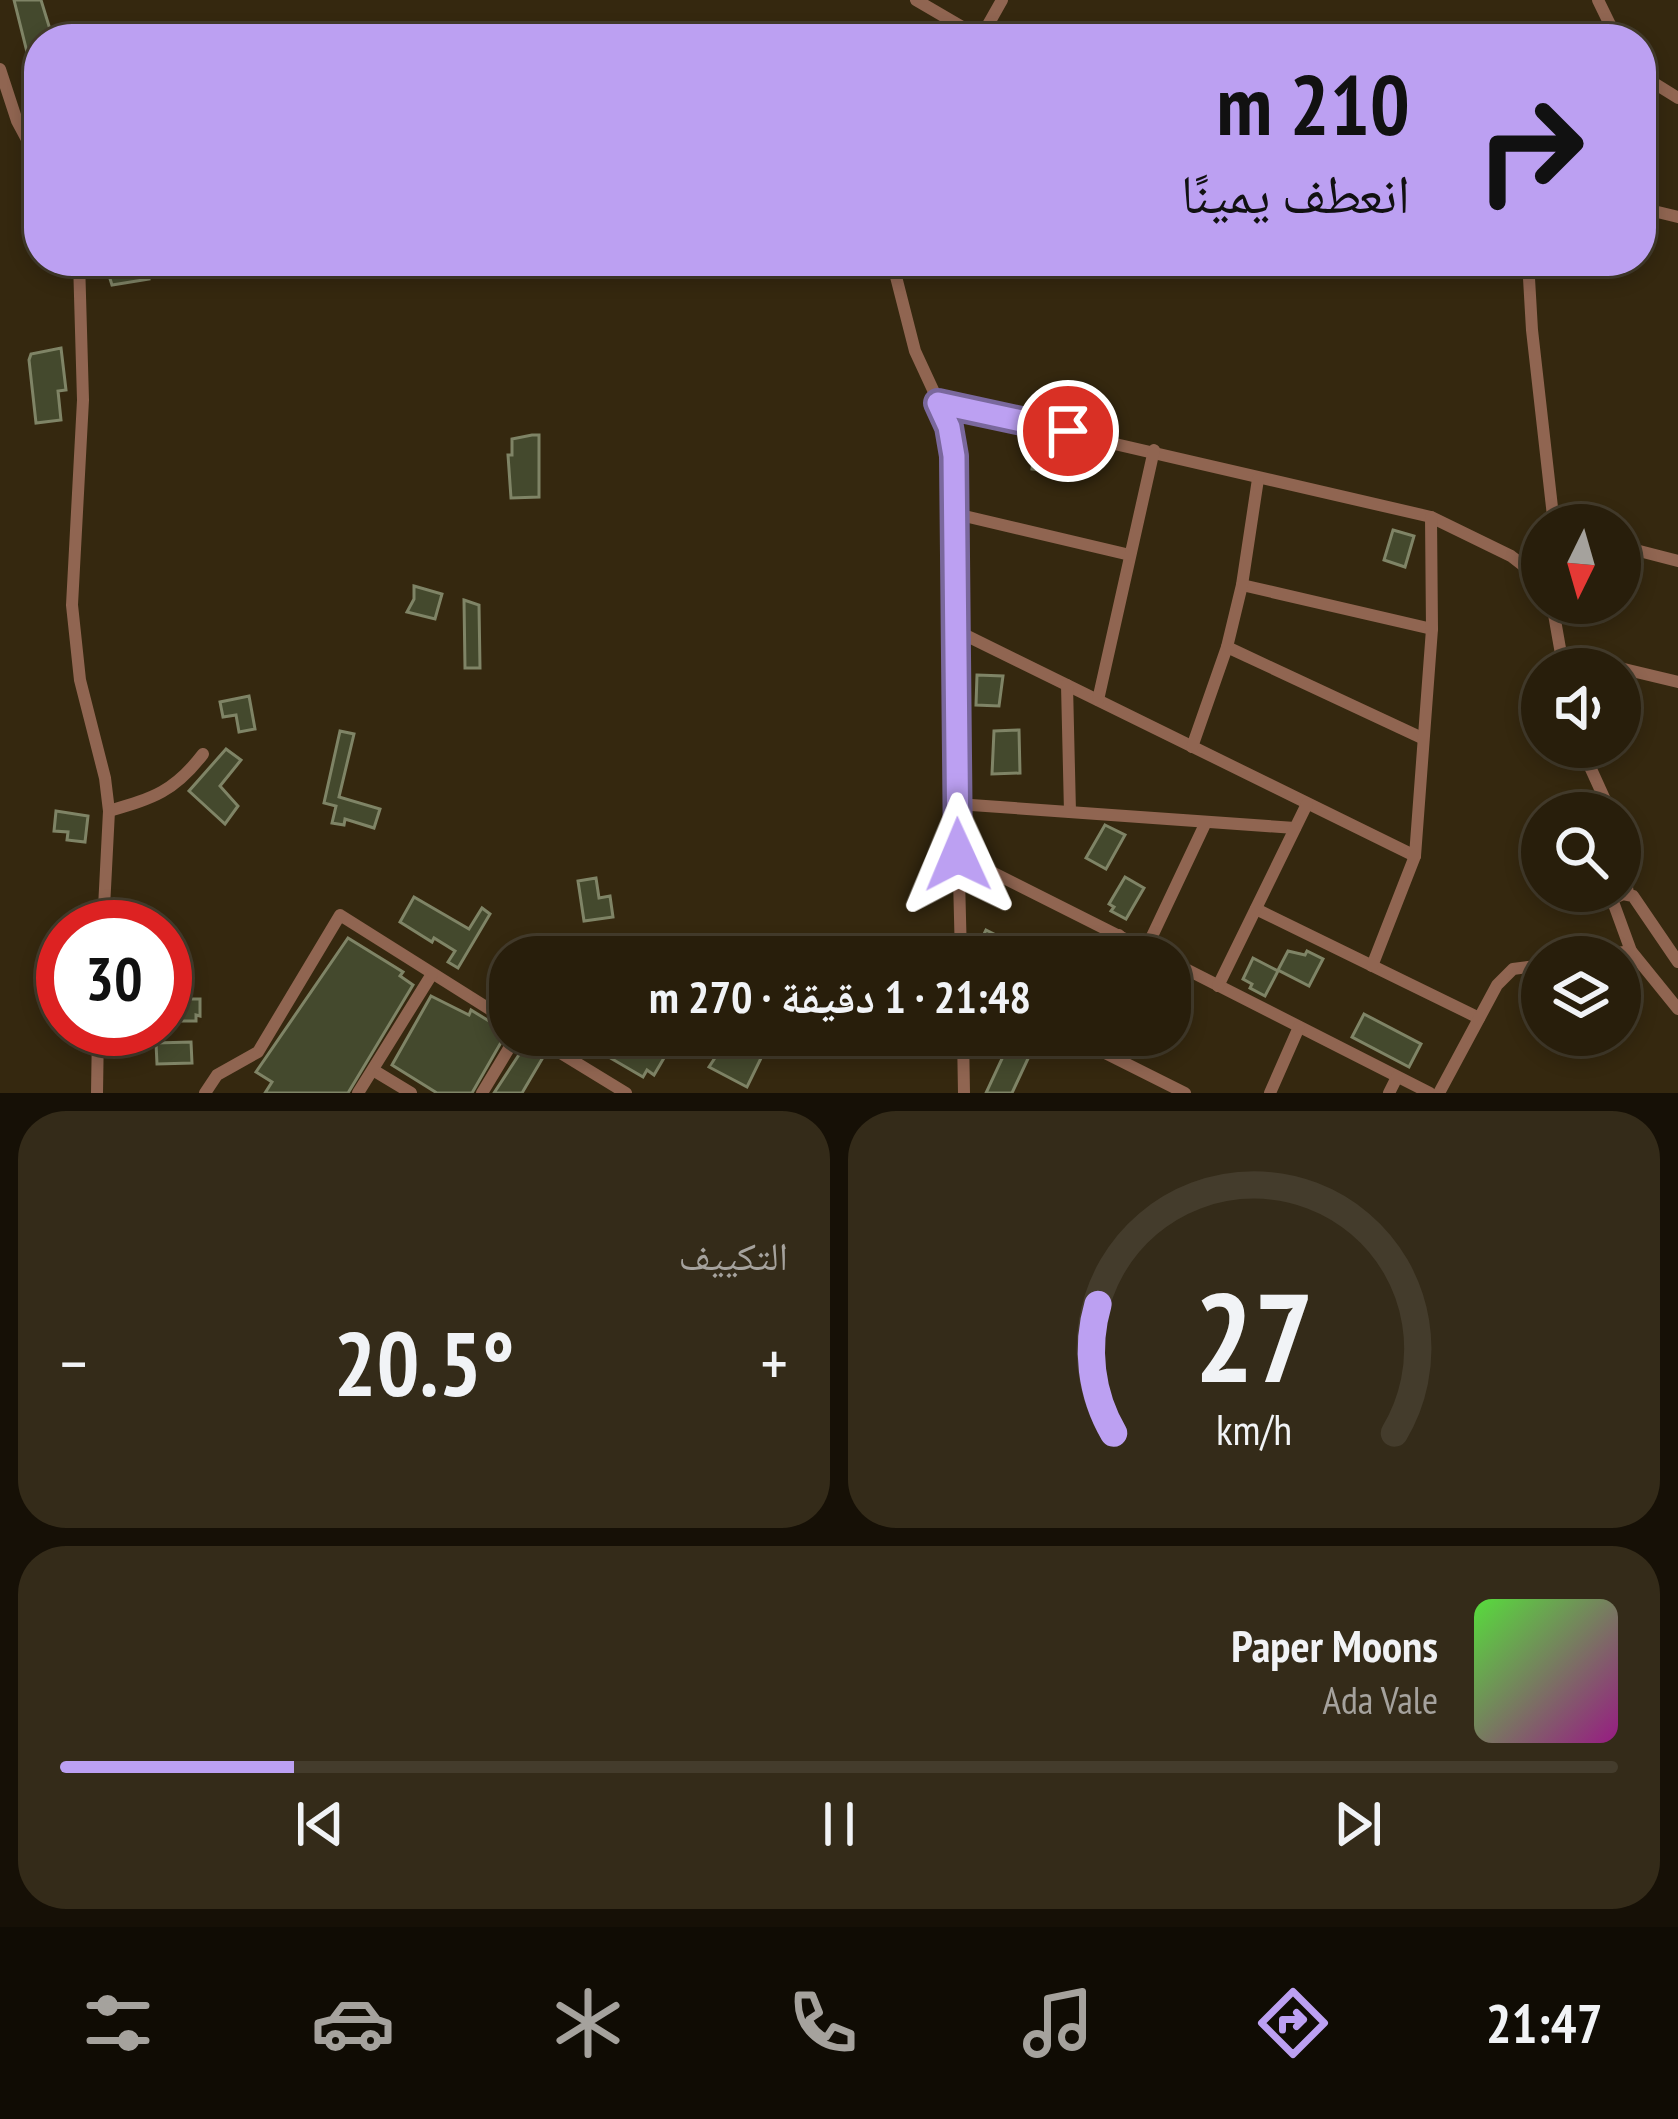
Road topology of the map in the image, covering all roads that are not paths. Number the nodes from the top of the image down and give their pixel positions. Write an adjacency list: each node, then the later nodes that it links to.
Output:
1 (916, 0): 2 (street)
2 (955, 24)
3 (0, 69): 4 (street)
4 (24, 134)
5 (81, 276): 31 (street)
6 (896, 276): 8 (street)
7 (1529, 276): 11 (street)
8 (938, 403): 9 (street); 12 (street)
9 (1154, 450): 10 (street); 15 (street)
10 (1258, 479): 13 (street); 18 (street)
11 (1552, 504)
12 (956, 514): 15 (street); 20 (street)
13 (1431, 517): 17 (street); 19 (street)
14 (1641, 551): 16 (street)
15 (1130, 555): 25 (street)
16 (1678, 561)
17 (1521, 564)
18 (1242, 585): 19 (street); 21 (street)
19 (1432, 628): 26 (street)
20 (955, 630): 24 (street); 29 (street)
21 (1227, 647): 26 (street); 27 (street)
22 (1641, 676): 23 (street)
23 (1678, 682)
24 (1067, 685): 25 (street); 32 (street)
25 (1098, 700): 27 (street)
26 (1422, 738): 36 (street)
27 (1192, 747): 30 (street)
28 (203, 754): 31 (street)
29 (957, 804): 32 (street); 35 (street)
30 (1307, 804): 34 (street); 36 (street)
31 (109, 811): 37 (street)
32 (1070, 812): 33 (street)
33 (1206, 822): 34 (street); 42 (street)
34 (1295, 828): 39 (street)
35 (958, 855): 40 (street); 41 (street)
36 (1415, 856): 45 (street)
37 (105, 900)
38 (1641, 907): 43 (street)
39 (1256, 909): 45 (street); 49 (street)
40 (1119, 935)
41 (960, 936)
42 (1152, 936)
43 (1678, 962)
44 (1641, 963): 51 (street)
45 (1372, 966): 52 (street)
46 (1521, 968): 52 (street)
47 (1191, 972): 49 (street)
48 (432, 974): 50 (street); 59 (street); 64 (street)
49 (1218, 986): 53 (street)
50 (489, 1009)
51 (1678, 1009)
52 (1479, 1018): 73 (street)
53 (1299, 1027): 60 (street); 71 (street)
54 (98, 1056): 63 (street)
55 (504, 1056): 67 (street)
56 (562, 1056): 62 (street)
57 (963, 1056): 69 (street)
58 (1105, 1056): 61 (street)
59 (373, 1070): 65 (street); 66 (street)
60 (1397, 1076): 72 (street); 73 (street)
61 (1158, 1087): 70 (street)
62 (611, 1089): 68 (street)
63 (97, 1093)
64 (205, 1093)
65 (358, 1093)
66 (411, 1093)
67 (482, 1093)
68 (626, 1093)
69 (964, 1093)
70 (1185, 1093)
71 (1270, 1093)
72 (1389, 1093)
73 (1435, 1093)

